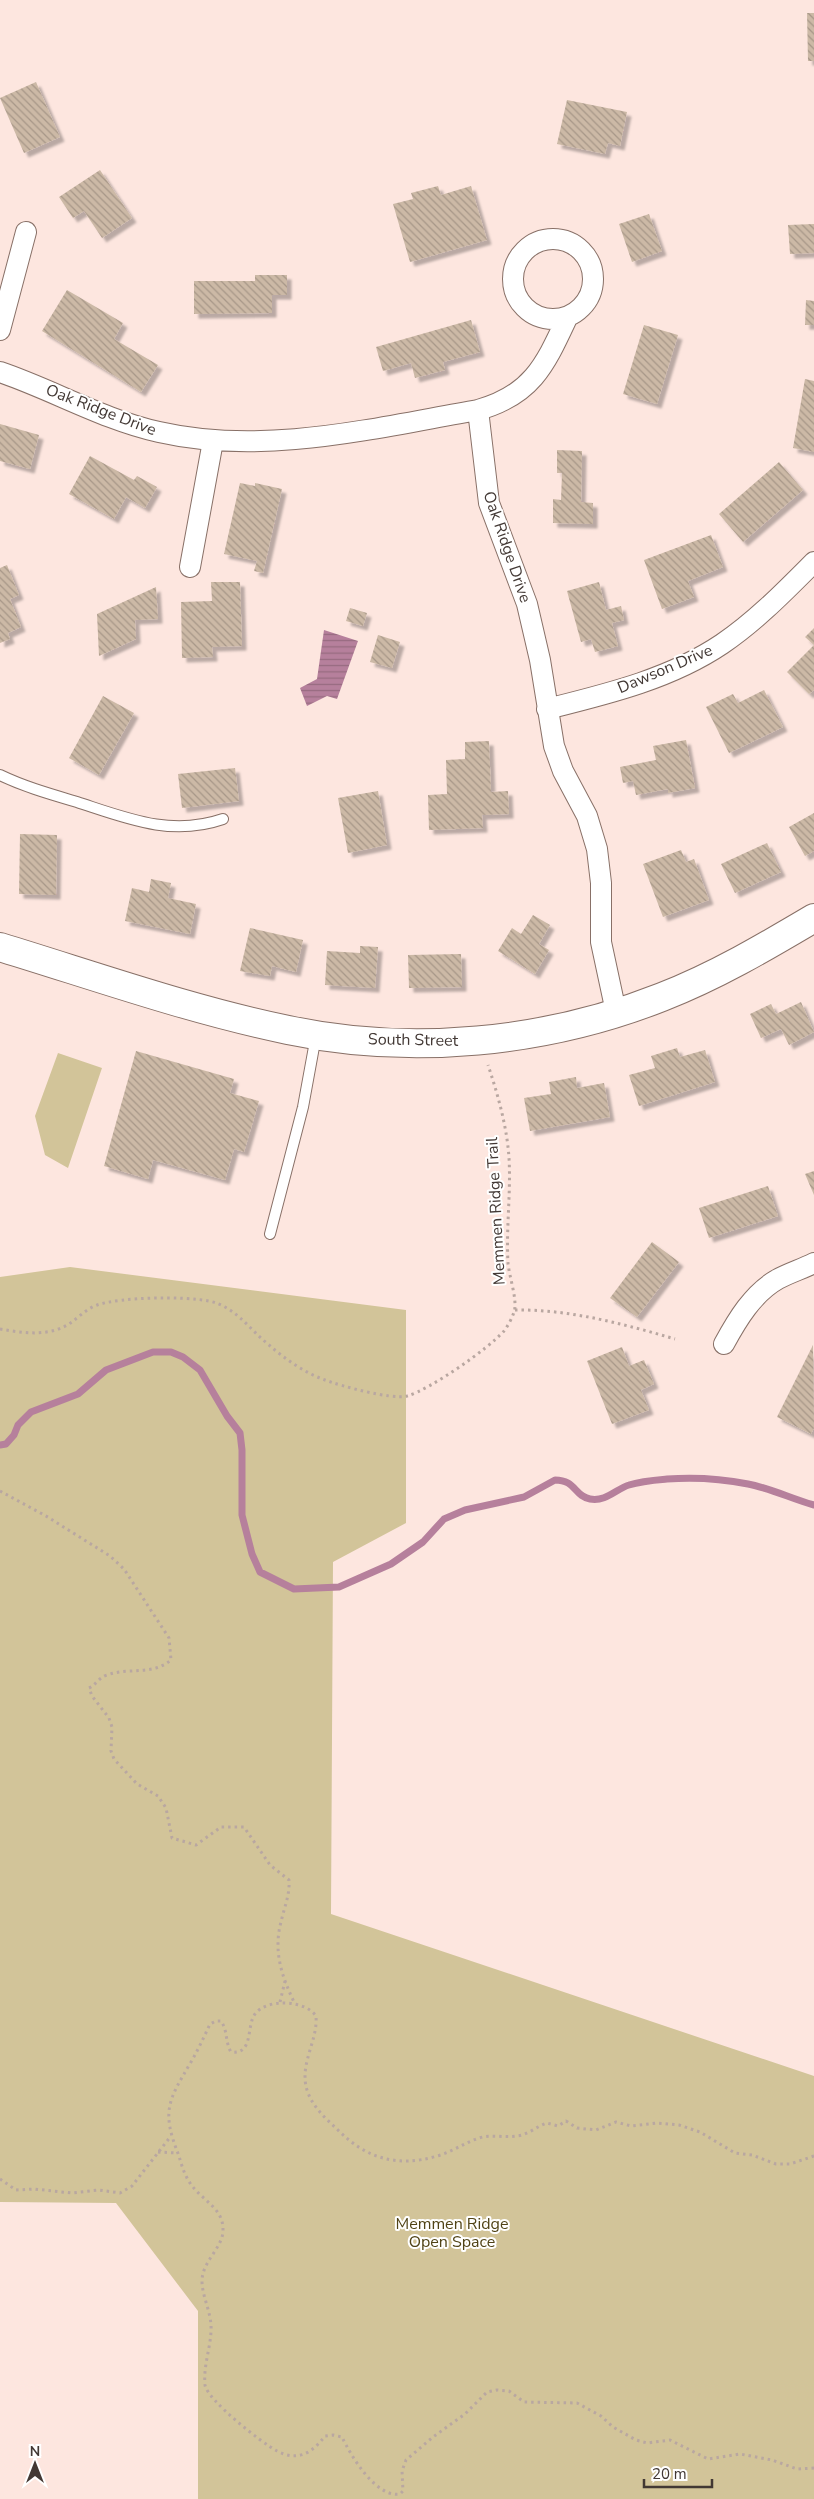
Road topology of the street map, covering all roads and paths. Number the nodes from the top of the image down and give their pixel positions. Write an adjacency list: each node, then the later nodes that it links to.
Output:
1 (26, 232): 3 (street)
2 (567, 318): 2 (street); 5 (street)
3 (0, 330)
4 (0, 372): 6 (street, Oak Ridge Drive)
5 (478, 410): 6 (street, Oak Ridge Drive); 9 (street, Oak Ridge Drive)
6 (213, 441): 8 (street)
7 (814, 562): 9 (street, Dawson Drive)
8 (190, 567)
9 (547, 709): 14 (street, Oak Ridge Drive)
10 (0, 776): 11 (lane)
11 (223, 819)
12 (814, 918): 14 (street, South Street)
13 (0, 947): 15 (street, South Street)
14 (616, 1012): 16 (street, South Street)
15 (316, 1035): 16 (street, South Street); 17 (lane)
16 (480, 1040): 19 (path, Memmen Ridge Trail)
17 (270, 1234)
18 (814, 1264): 22 (street)
19 (515, 1310): 20 (path); 21 (path)
20 (0, 1329)
21 (675, 1339)
22 (724, 1344)
23 (0, 1491): 24 (path)
24 (286, 1980): 25 (path); 26 (path)
25 (280, 2002): 26 (path); 27 (path)
26 (296, 2004): 30 (path)
27 (171, 2136): 28 (path); 29 (path)
28 (158, 2152): 29 (path); 31 (path)
29 (177, 2153): 32 (path)
30 (814, 2156)
31 (0, 2179)
32 (814, 2468)

